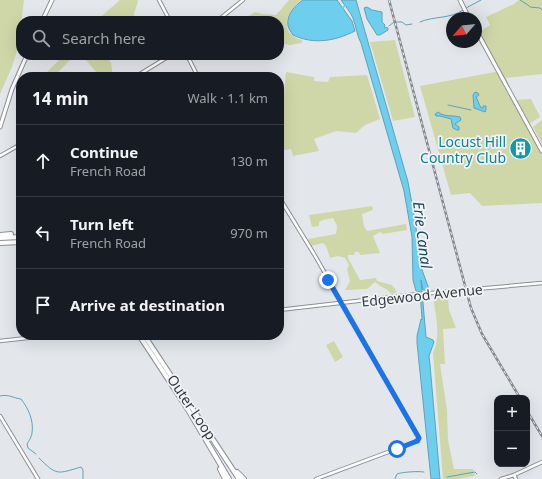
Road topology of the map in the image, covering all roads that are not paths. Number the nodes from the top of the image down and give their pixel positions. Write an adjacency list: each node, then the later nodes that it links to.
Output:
1 (52, 0): 6 (main road)
2 (159, 0): 7 (street)
3 (243, 0): 8 (street)
4 (460, 0): 5 (main road)
5 (466, 12)
6 (44, 16)
7 (167, 16)
8 (223, 16)
9 (482, 41): 19 (main road)
10 (25, 60): 13 (main road)
11 (164, 60): 14 (street)
12 (190, 60): 15 (street)
13 (19, 72)
14 (143, 72)
15 (196, 72)
16 (16, 79): 17 (main road)
17 (0, 126)
18 (16, 147): 20 (street)
19 (542, 151)
20 (0, 156)
21 (284, 205): 29 (street)
22 (0, 235): 23 (highway)
23 (16, 236)
24 (16, 236): 25 (highway)
25 (0, 238)
26 (16, 242): 27 (highway)
27 (0, 244)
28 (542, 283): 29 (street, Edgewood Avenue)
29 (342, 303): 30 (street, Edgewood Avenue); 45 (street)
30 (284, 309)
31 (16, 339): 34 (street)
32 (142, 340): 36 (highway, Outer Loop)
33 (147, 340): 38 (highway, Outer Loop)
34 (0, 341)
35 (0, 416): 40 (street)
36 (218, 461): 41 (highway); 42 (highway, Outer Loop)
37 (542, 462): 39 (street)
38 (230, 464): 43 (highway, Outer Loop); 44 (highway)
39 (514, 476): 46 (street); 47 (street)
40 (38, 479)
41 (225, 479)
42 (229, 479)
43 (239, 479)
44 (244, 479)
45 (316, 479)
46 (501, 479)
47 (516, 479)

